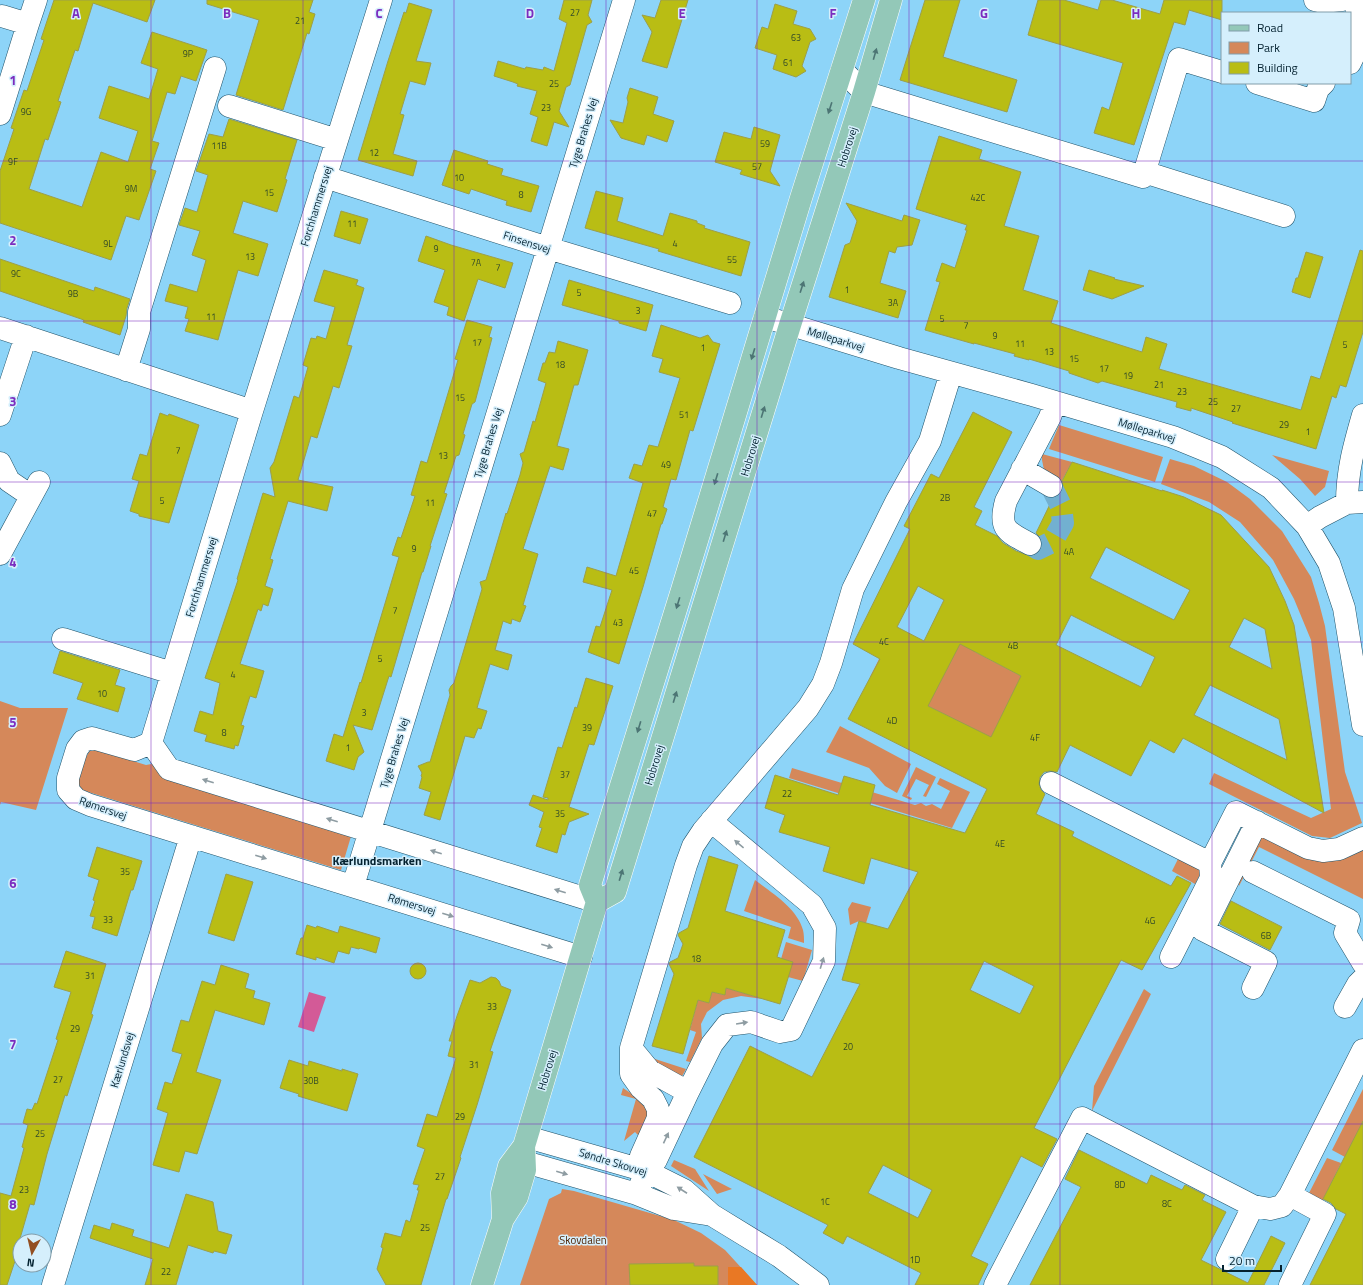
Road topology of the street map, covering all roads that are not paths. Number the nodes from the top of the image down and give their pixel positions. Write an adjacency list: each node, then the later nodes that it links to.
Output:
1 (36, 0): 10 (street)
2 (381, 0): 20 (street, Forchhammersvej)
3 (624, 0): 24 (street, Tyge Brahes Vej)
4 (864, 0): 13 (main road)
5 (891, 0): 17 (main road, Hobrovej, one-way to 5)
6 (1315, 0): 7 (street)
7 (1342, 0)
8 (1355, 0): 11 (street)
9 (2, 16): 10 (street)
10 (28, 24): 19 (street)
11 (1351, 61)
12 (215, 68): 30 (street)
13 (842, 70): 17 (street); 26 (main road, one-way to 26)
14 (1221, 72): 21 (street)
15 (1259, 84): 16 (street)
16 (1323, 84)
17 (864, 92): 21 (street); 27 (main road, Hobrovej, one-way to 17)
18 (229, 106): 20 (street)
19 (0, 114)
20 (337, 140): 22 (street, Forchhammersvej)
21 (1144, 172): 23 (street)
22 (325, 177): 24 (street, Finsensvej); 33 (street, Forchhammersvej)
23 (1284, 216)
24 (548, 248): 25 (street, Finsensvej); 50 (street, Tyge Brahes Vej)
25 (730, 303)
26 (765, 317): 27 (street, Mølleparkvej); 56 (main road, one-way to 56)
27 (790, 325): 31 (street, Mølleparkvej); 56 (main road, Hobrovej, one-way to 27)
28 (0, 328): 29 (street)
29 (26, 336): 30 (street); 34 (street)
30 (126, 370): 33 (street)
31 (951, 373): 32 (street, Mølleparkvej); 48 (street)
32 (1055, 402): 37 (street); 40 (street, Mølleparkvej)
33 (252, 411): 44 (street, Forchhammersvej)
34 (0, 415)
35 (1363, 415): 39 (street)
36 (0, 462): 42 (street)
37 (1022, 469): 38 (street); 41 (street)
38 (1051, 486)
39 (1355, 503): 40 (street)
40 (1307, 526): 45 (street, Mølleparkvej)
41 (1030, 544)
42 (0, 554)
43 (63, 639): 44 (street)
44 (172, 673): 46 (street, Forchhammersvej)
45 (1363, 725)
46 (151, 743): 50 (street, one-way to 46); 51 (street, Rømersvej)
47 (1051, 783): 53 (street)
48 (711, 821): 63 (street); 65 (street, one-way to 48)
49 (1257, 822): 52 (street); 53 (street); 61 (street)
50 (370, 831): 55 (street, Tyge Brahes Vej); 56 (street, one-way to 50)
51 (191, 836): 55 (street, Rømersvej, one-way to 55); 73 (street, Kærlundsvej)
52 (1363, 838)
53 (1210, 863): 58 (street)
54 (1253, 872): 59 (street)
55 (353, 886): 57 (street, Rømersvej, one-way to 57)
56 (597, 902): 57 (main road, Hobrovej)
57 (581, 957): 66 (main road, Hobrovej)
58 (1171, 957)
59 (1363, 962)
60 (1363, 979): 62 (street)
61 (1253, 988)
62 (1345, 1007)
63 (631, 1048): 65 (street); 67 (street)
64 (1363, 1050): 69 (street)
65 (688, 1092): 67 (street, one-way to 65)
66 (525, 1148): 67 (street, Søndre Skovvej); 68 (street, Søndre Skovvej, one-way to 68); 74 (main road, Hobrovej)
67 (646, 1171): 68 (street); 71 (street, Søndre Skovvej, one-way to 67)
68 (637, 1194): 71 (street, Søndre Skovvej)
69 (1290, 1195): 70 (street); 77 (street)
70 (1253, 1206): 72 (street); 76 (street)
71 (712, 1215): 75 (street, Søndre Skovvej)
72 (1227, 1259)
73 (53, 1285)
74 (482, 1285)
75 (818, 1285)
76 (995, 1285)
77 (1290, 1285)

